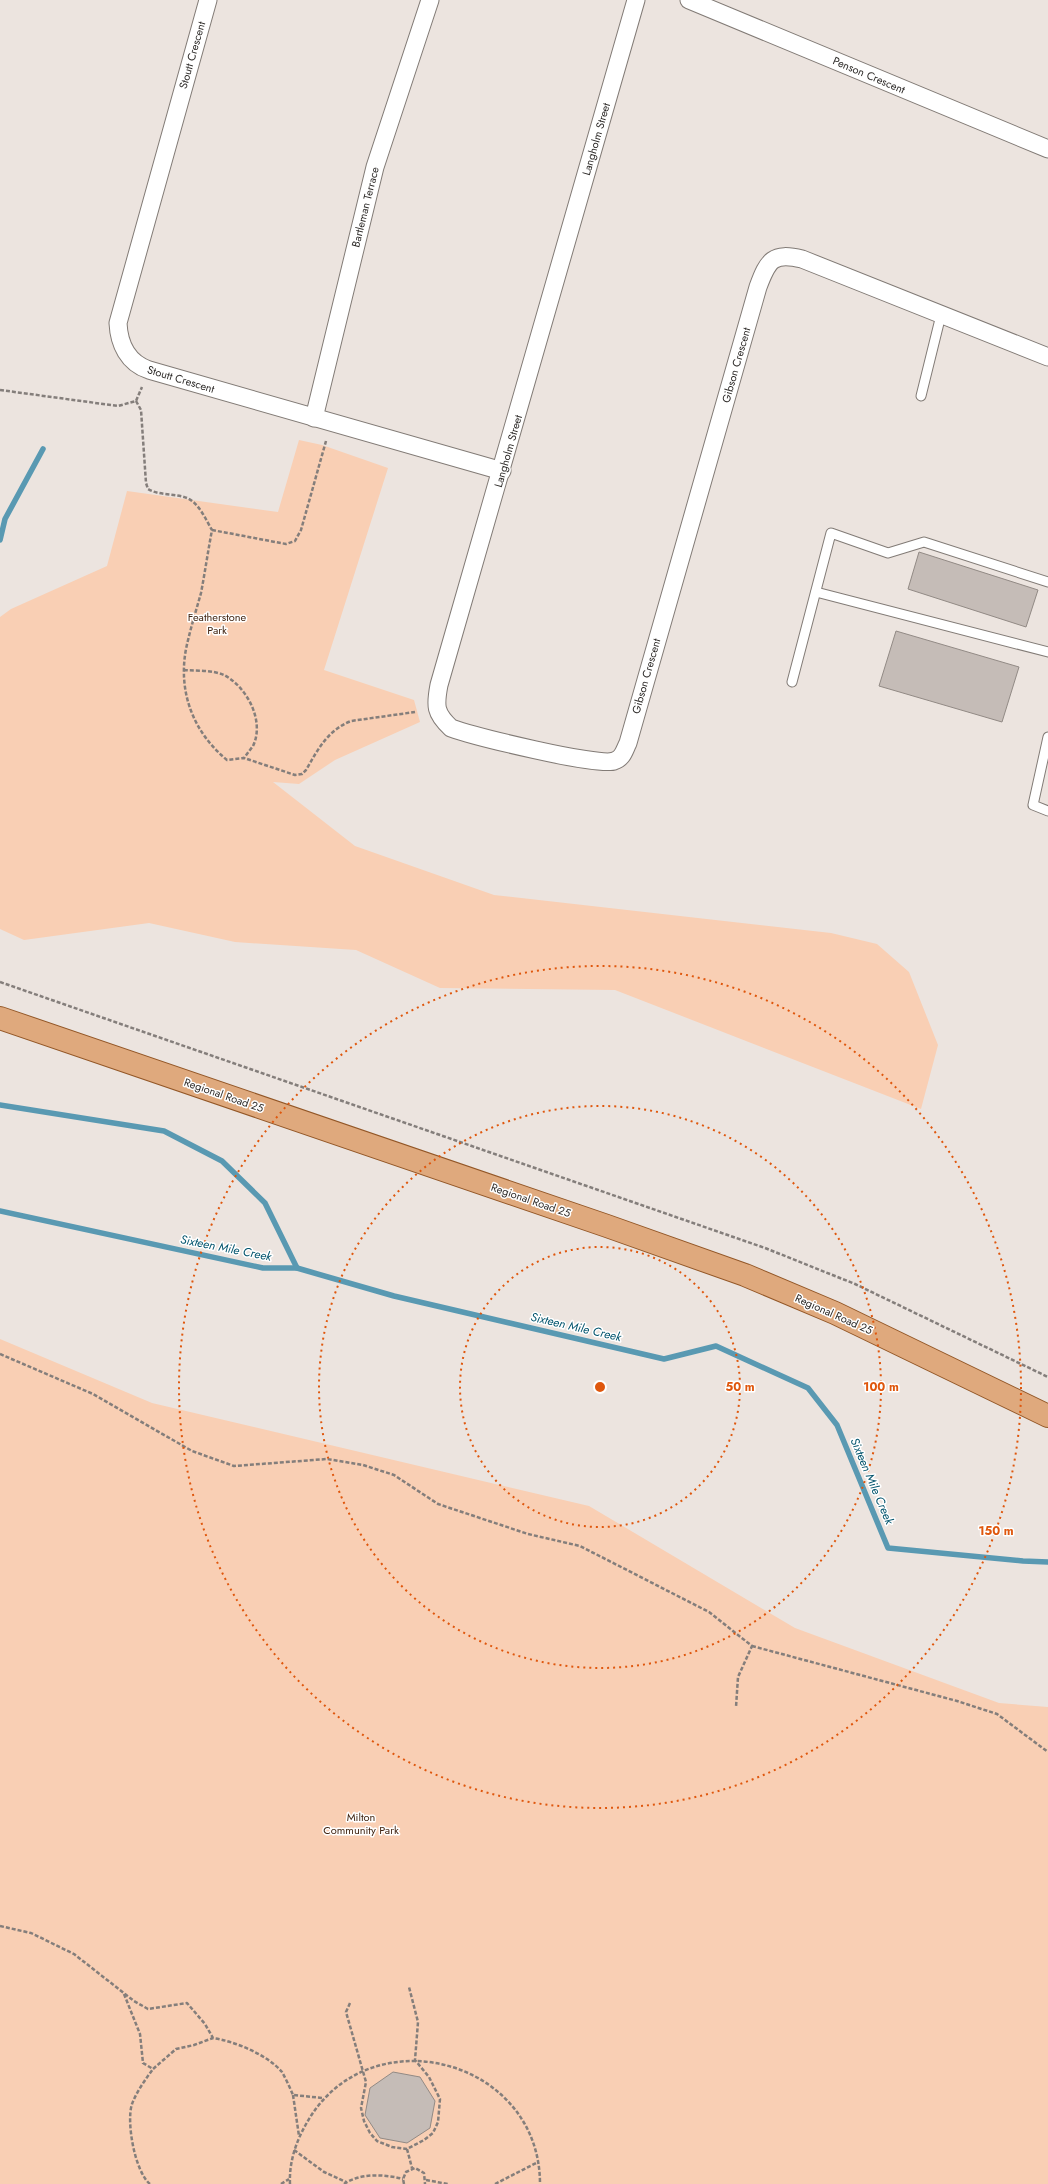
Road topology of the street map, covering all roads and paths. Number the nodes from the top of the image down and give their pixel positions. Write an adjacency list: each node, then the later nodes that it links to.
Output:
1 (208, 0): 8 (street, Stoutt Crescent)
2 (430, 0): 12 (street, Bartleman Terrace)
3 (636, 0): 14 (street, Langholm Street)
4 (690, 0): 5 (street, Penson Crescent)
5 (1048, 149)
6 (942, 315): 7 (street, Gibson Crescent); 10 (lane); 23 (street, Gibson Crescent)
7 (1048, 357)
8 (149, 370): 11 (path); 12 (street, Stoutt Crescent)
9 (0, 390): 11 (path)
10 (921, 396)
11 (136, 400): 15 (path)
12 (314, 418): 14 (street, Stoutt Crescent)
13 (326, 441): 15 (path)
14 (502, 471): 23 (street, Langholm Street)
15 (212, 530): 19 (path)
16 (1048, 582): 17 (lane)
17 (816, 592): 18 (lane); 20 (lane)
18 (1048, 652)
19 (184, 670): 24 (path); 24 (path)
20 (792, 682)
21 (415, 712): 24 (path)
22 (1048, 737): 25 (lane)
23 (622, 757)
24 (244, 758)
25 (1048, 811)
26 (0, 982): 29 (path)
27 (0, 1018): 30 (main road, Regional Road 25)
28 (0, 1354): 31 (path)
29 (1048, 1377)
30 (1046, 1411)
31 (752, 1646): 32 (path); 33 (path)
32 (736, 1707)
33 (1048, 1752)
34 (0, 1926): 36 (path)
35 (410, 1987): 39 (path)
36 (124, 1993): 38 (path); 40 (path)
37 (350, 2003): 41 (path)
38 (213, 2038): 40 (path); 42 (path)
39 (415, 2060): 41 (path); 45 (path); 47 (path)
40 (153, 2069): 53 (path)
41 (363, 2071): 43 (path); 45 (path)
42 (293, 2095): 43 (path); 44 (path)
43 (324, 2098): 44 (path)
44 (299, 2136): 46 (path)
45 (408, 2149): 48 (path)
46 (294, 2150): 49 (path); 52 (path)
47 (538, 2162): 59 (path); 60 (path)
48 (412, 2168): 50 (path); 51 (path)
49 (289, 2178): 54 (path); 55 (path)
50 (403, 2179): 52 (path); 56 (path)
51 (426, 2180): 57 (path); 58 (path)
52 (345, 2183)
53 (150, 2184)
54 (281, 2184)
55 (290, 2184)
56 (404, 2184)
57 (425, 2184)
58 (448, 2184)
59 (495, 2184)
60 (540, 2184)

